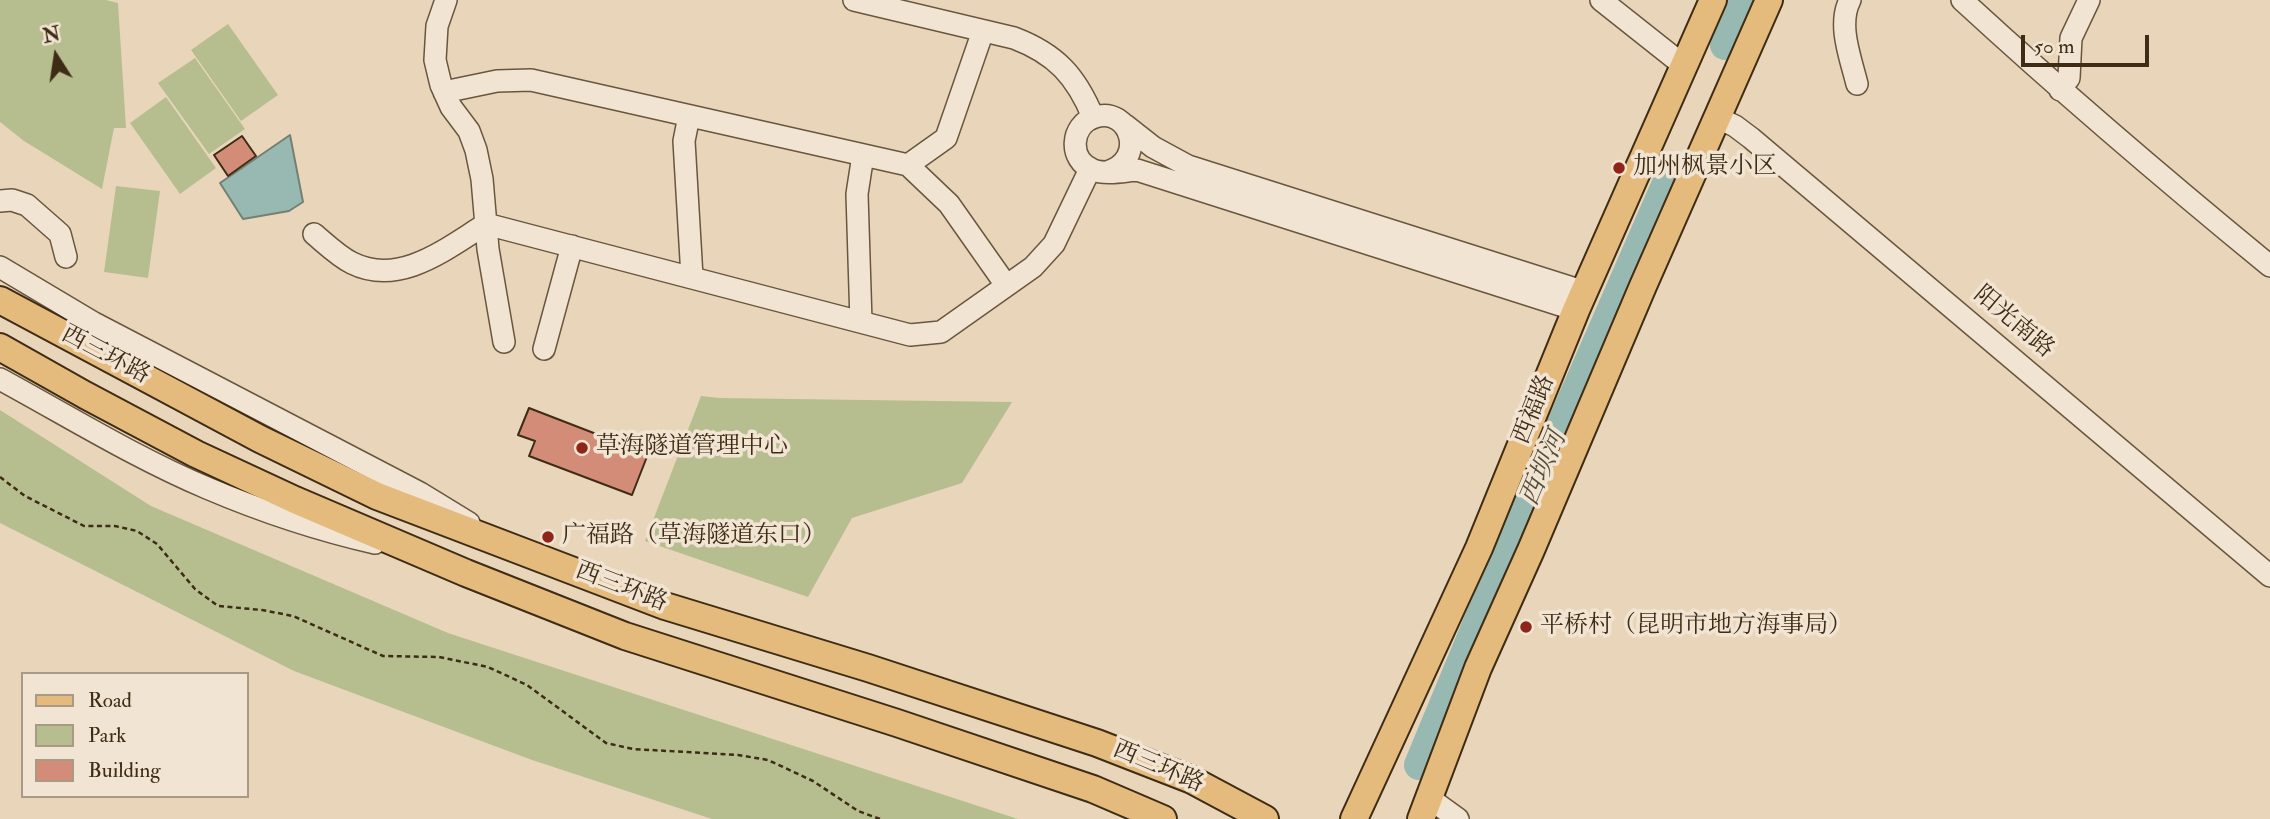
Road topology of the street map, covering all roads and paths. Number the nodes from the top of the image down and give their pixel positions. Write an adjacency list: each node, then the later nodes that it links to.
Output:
1 (446, 0): 14 (street)
2 (854, 0): 10 (street)
3 (1601, 0): 11 (street)
4 (1713, 0): 11 (main road, 西福路)
5 (1769, 0): 17 (main road, 西福路)
6 (1850, 0): 12 (street)
7 (1962, 0): 9 (street)
8 (2089, 0): 13 (street)
9 (1985, 8): 13 (street)
10 (983, 31): 16 (street); 20 (street)
11 (1683, 65): 32 (main road, 西福路)
12 (1857, 84)
13 (2060, 90): 27 (street)
14 (444, 92): 15 (street); 23 (street)
15 (689, 116): 19 (street); 29 (street)
16 (1093, 117): 18 (street); 21 (street)
17 (1716, 117): 41 (street, 阳光南路); 42 (main road, 西福路)
18 (1122, 122): 21 (street); 32 (street)
19 (863, 155): 20 (street); 33 (street)
20 (908, 165): 30 (street)
21 (1099, 171): 30 (street); 32 (street)
22 (0, 201): 26 (street)
23 (486, 224): 24 (street); 25 (street); 34 (street)
24 (314, 233)
25 (572, 246): 29 (street); 36 (street)
26 (66, 257)
27 (2270, 266)
28 (0, 267): 39 (street)
29 (692, 277): 33 (street)
30 (1006, 285): 33 (street)
31 (0, 300): 39 (main road, 西三环路)
32 (1580, 301): 46 (main road, 西福路)
33 (861, 322)
34 (505, 342)
35 (0, 347): 40 (main road, 西三环路)
36 (544, 349)
37 (0, 379): 40 (street)
38 (0, 477): 43 (path)
39 (507, 545): 45 (main road, 西三环路)
40 (419, 553): 44 (main road, 西三环路)
41 (2270, 576)
42 (1425, 808): 47 (street)
43 (880, 819)
44 (1163, 819)
45 (1265, 819)
46 (1354, 819)
47 (1458, 819)

